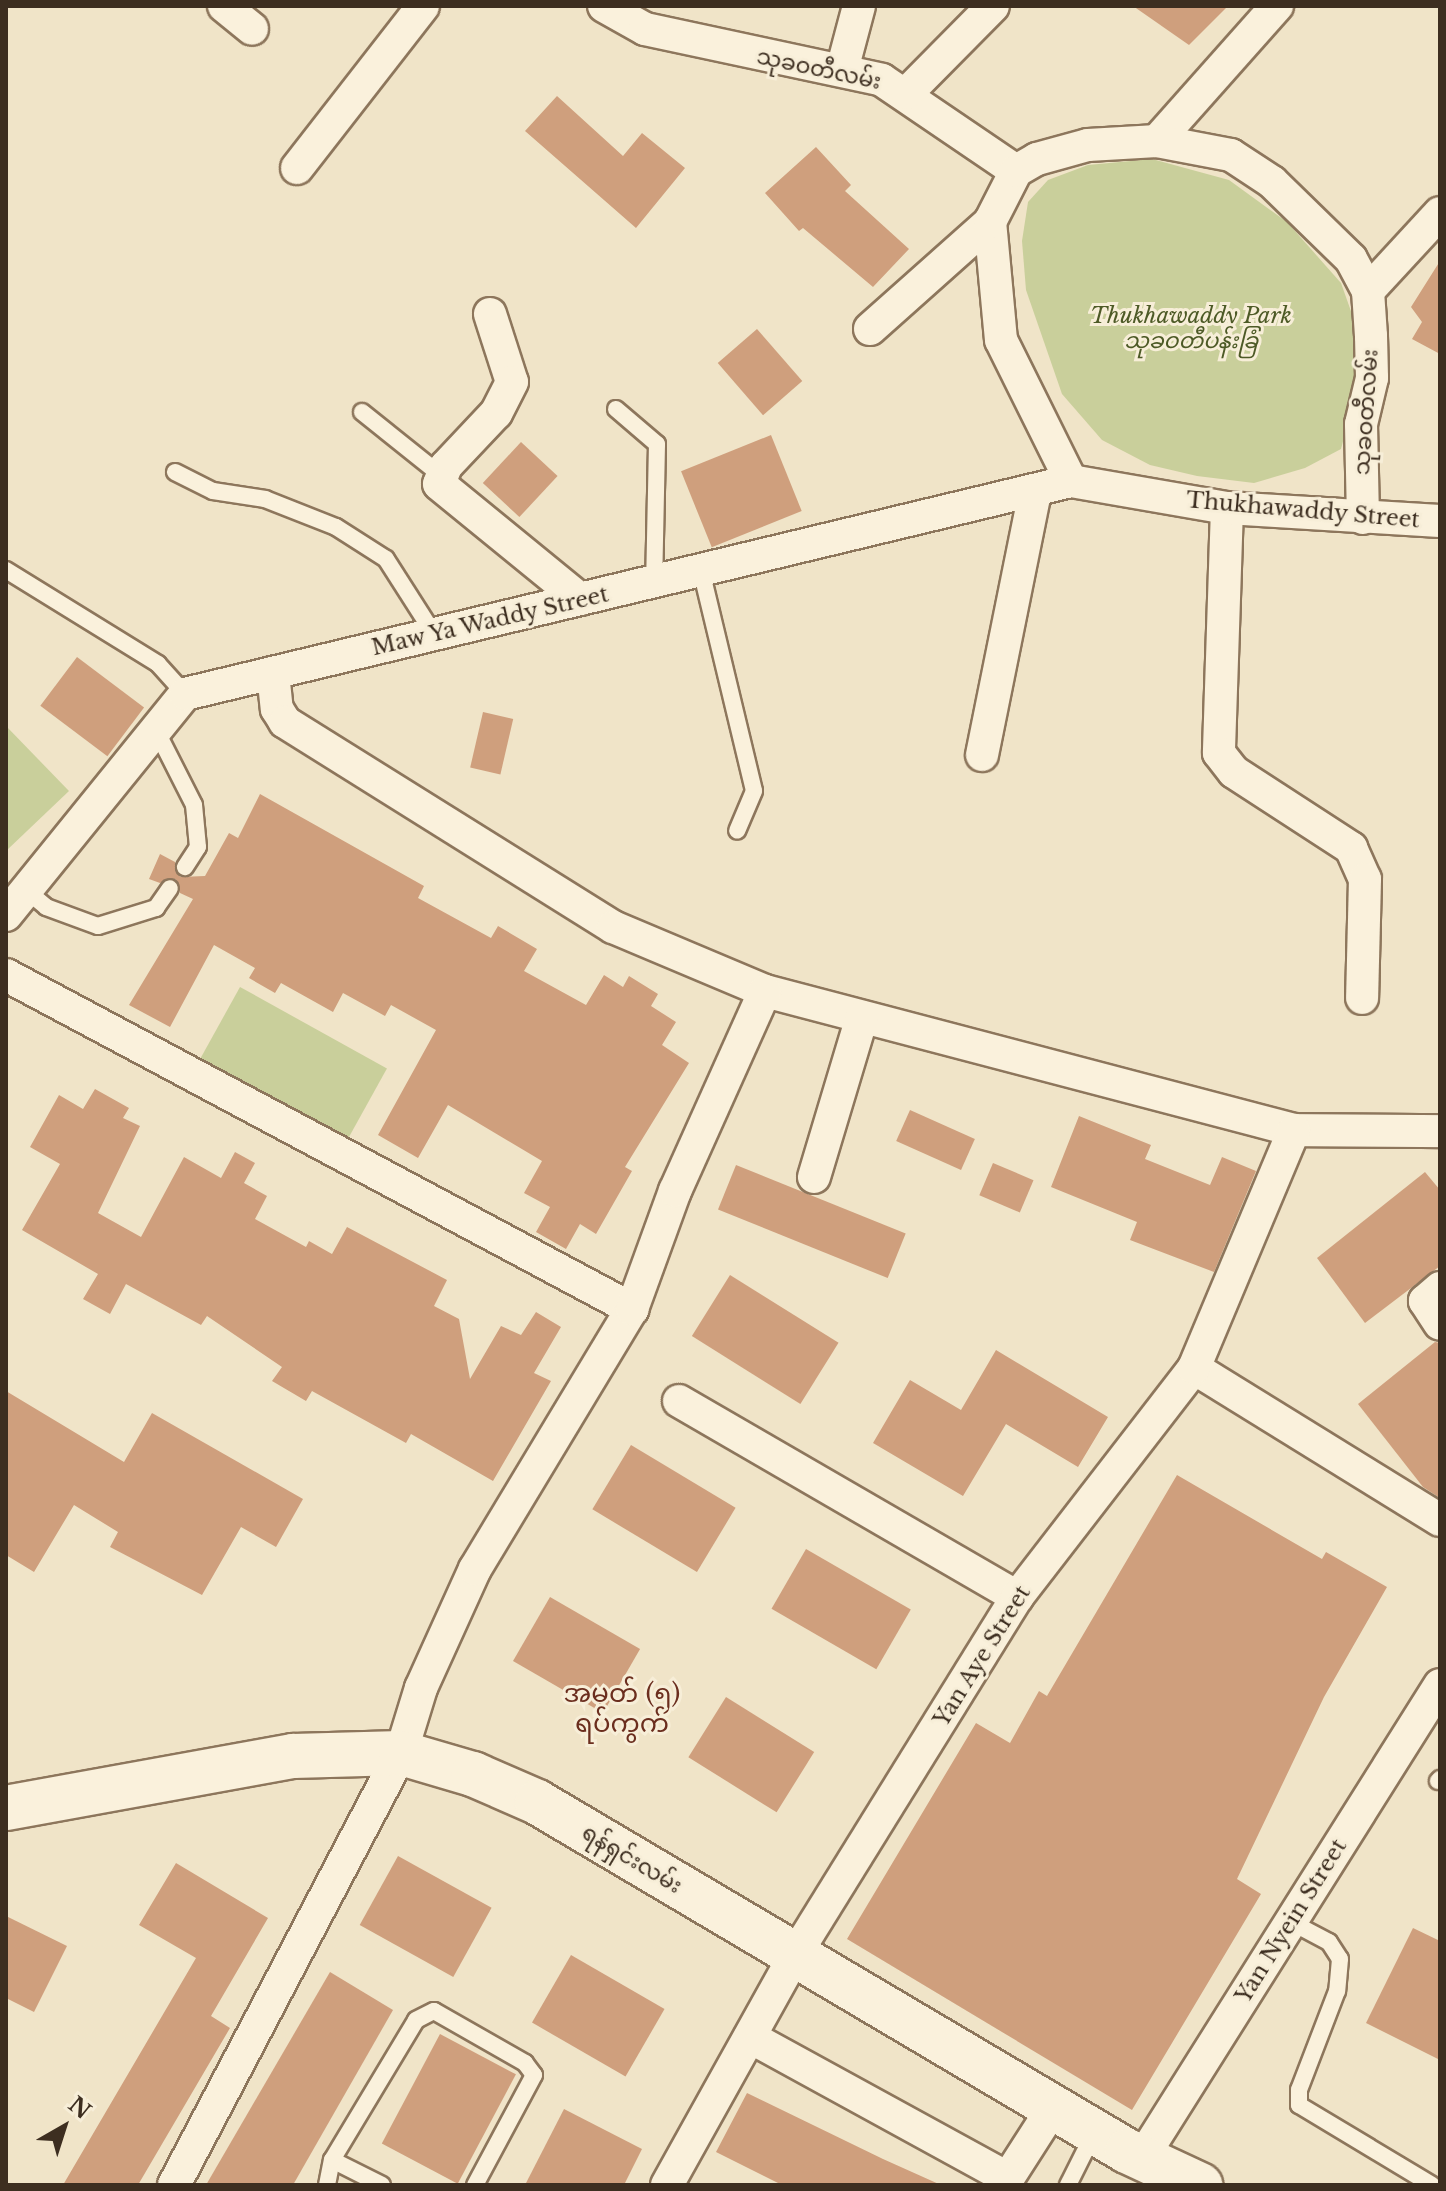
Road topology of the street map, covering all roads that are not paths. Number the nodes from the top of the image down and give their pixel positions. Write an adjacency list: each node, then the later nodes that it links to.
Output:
1 (224, 6): 7 (street)
2 (423, 6): 11 (street)
3 (604, 6): 8 (street, သုခဝတီလမ်း)
4 (859, 6): 8 (street)
5 (993, 6): 9 (street)
6 (1277, 6): 10 (street)
7 (252, 29)
8 (842, 70): 9 (street, သုခဝတီလမ်း)
9 (907, 93): 12 (street, သုခဝတီလမ်း)
10 (1157, 141): 12 (street, သုခဝတီလမ်း); 15 (street, သုခဝတီလမ်း)
11 (297, 168)
12 (1016, 171): 14 (street)
13 (1440, 213): 15 (street)
14 (990, 222): 17 (street); 22 (street)
15 (1368, 291): 25 (street, သုခဝတီလမ်း)
16 (490, 314): 21 (street)
17 (870, 329)
18 (616, 409): 29 (lane)
19 (362, 412): 21 (lane)
20 (175, 472): 31 (lane)
21 (442, 476): 30 (street)
22 (1071, 481): 23 (street, Maw Ya Waddy Street); 24 (street, Thukhawaddy Street)
23 (1035, 491): 28 (street, Maw Ya Waddy Street); 35 (street)
24 (1227, 508): 25 (street, Thukhawaddy Street); 43 (street)
25 (1363, 518): 26 (street, Thukhawaddy Street)
26 (1440, 521)
27 (6, 570): 33 (lane)
28 (701, 570): 29 (street, Maw Ya Waddy Street); 36 (lane)
29 (654, 582): 30 (street, Maw Ya Waddy Street)
30 (580, 599): 31 (street, Maw Ya Waddy Street)
31 (434, 634): 32 (street, Maw Ya Waddy Street)
32 (273, 673): 33 (street, Maw Ya Waddy Street); 42 (street)
33 (185, 694): 34 (street)
34 (156, 730): 37 (lane); 39 (street)
35 (982, 755)
36 (737, 831)
37 (185, 867)
38 (170, 888): 39 (lane)
39 (26, 890): 40 (street)
40 (6, 915)
41 (6, 975): 49 (street)
42 (765, 991): 44 (street); 49 (street)
43 (1362, 998)
44 (862, 1017): 45 (street); 47 (street)
45 (1294, 1130): 46 (street); 51 (street, Yan Aye Street)
46 (1440, 1131)
47 (814, 1177)
48 (1440, 1288): 50 (street)
49 (632, 1309): 56 (street)
50 (1440, 1324)
51 (1194, 1368): 53 (street); 54 (street, Yan Aye Street)
52 (679, 1401): 54 (street)
53 (1440, 1520)
54 (1017, 1597): 59 (street, Yan Aye Street)
55 (1440, 1685): 58 (street, Yan Nyein Street)
56 (401, 1753): 57 (main road, ရန်ရှင်းလမ်း); 59 (main road, ရန်ရှင်းလမ်း); 65 (street)
57 (6, 1808)
58 (1291, 1922): 63 (street, Yan Nyein Street); 72 (lane)
59 (795, 1955): 60 (street, Yan Aye Street); 61 (main road, ရန်ရှင်းလမ်း)
60 (750, 2037): 61 (street); 69 (street, Yan Aye Street)
61 (1053, 2108): 62 (main road, ရန်ရှင်းလမ်း)
62 (1095, 2132): 63 (main road, ရန်ရှင်းလမ်း); 70 (lane)
63 (1142, 2158): 71 (main road, ရန်ရှင်းလမ်း)
64 (332, 2160): 66 (lane); 67 (lane); 68 (lane)
65 (174, 2185)
66 (327, 2185)
67 (382, 2185)
68 (475, 2185)
69 (667, 2185)
70 (1068, 2185)
71 (1200, 2185)
72 (1432, 2185)

